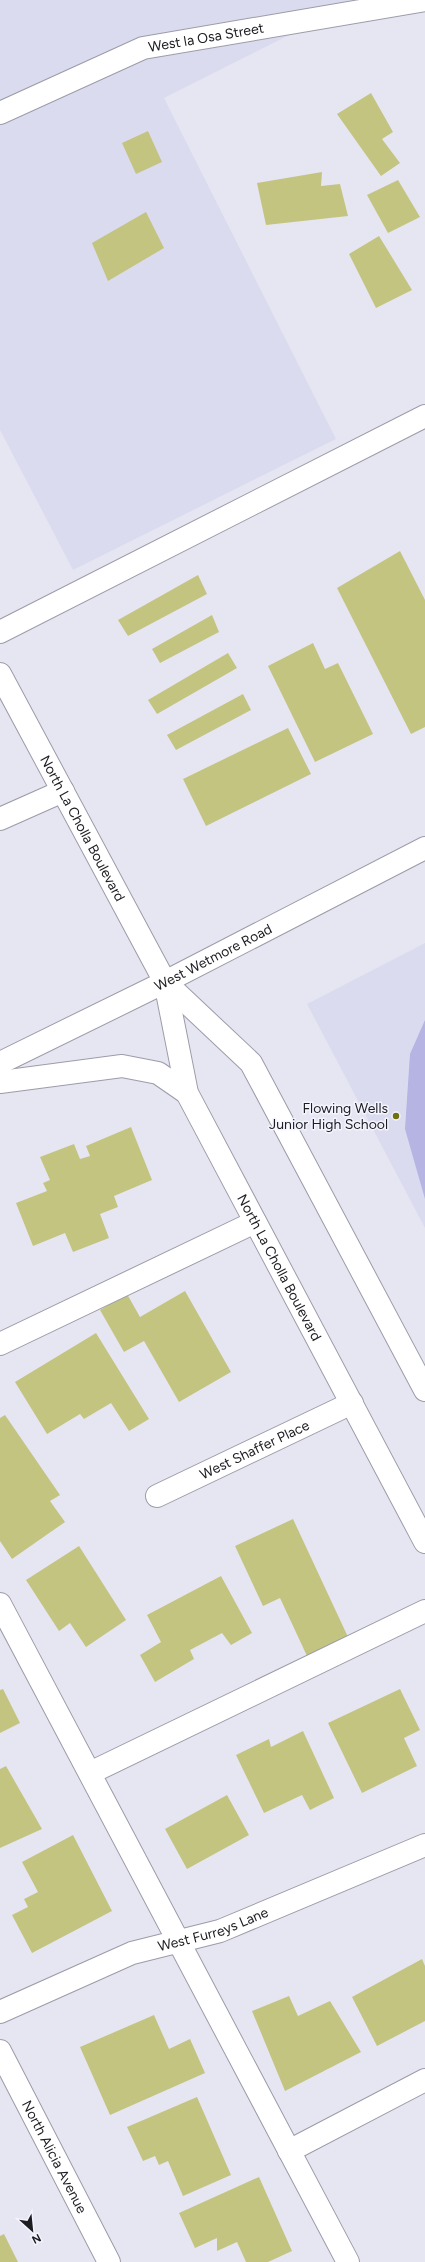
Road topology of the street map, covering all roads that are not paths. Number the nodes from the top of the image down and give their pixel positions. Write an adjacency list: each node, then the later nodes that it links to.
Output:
1 (425, 0): 2 (street, West la Osa Street)
2 (0, 113)
3 (425, 416): 4 (street)
4 (0, 632)
5 (0, 674): 6 (street, North La Cholla Boulevard)
6 (63, 790): 7 (street); 9 (street, North La Cholla Boulevard)
7 (0, 819)
8 (425, 848): 9 (street, West Wetmore Road)
9 (165, 982): 10 (street, West Wetmore Road); 12 (street, North La Cholla Boulevard); 15 (street, North La Cholla Boulevard)
10 (0, 1063)
11 (0, 1082): 12 (street)
12 (186, 1093): 13 (street, North La Cholla Boulevard)
13 (255, 1222): 14 (street); 16 (street, North La Cholla Boulevard)
14 (0, 1344)
15 (425, 1390)
16 (352, 1403): 17 (street, West Shaffer Place); 18 (street, North La Cholla Boulevard)
17 (157, 1496)
18 (425, 1542)
19 (0, 1604): 21 (street)
20 (425, 1611): 21 (street)
21 (90, 1773): 23 (street)
22 (425, 1845): 23 (street, West Furreys Lane)
23 (180, 1941): 24 (street, West Furreys Lane); 27 (street)
24 (0, 2012)
25 (0, 2051): 28 (street, North Alicia Avenue)
26 (425, 2080): 27 (street)
27 (289, 2150): 29 (street)
28 (109, 2262)
29 (348, 2262)

